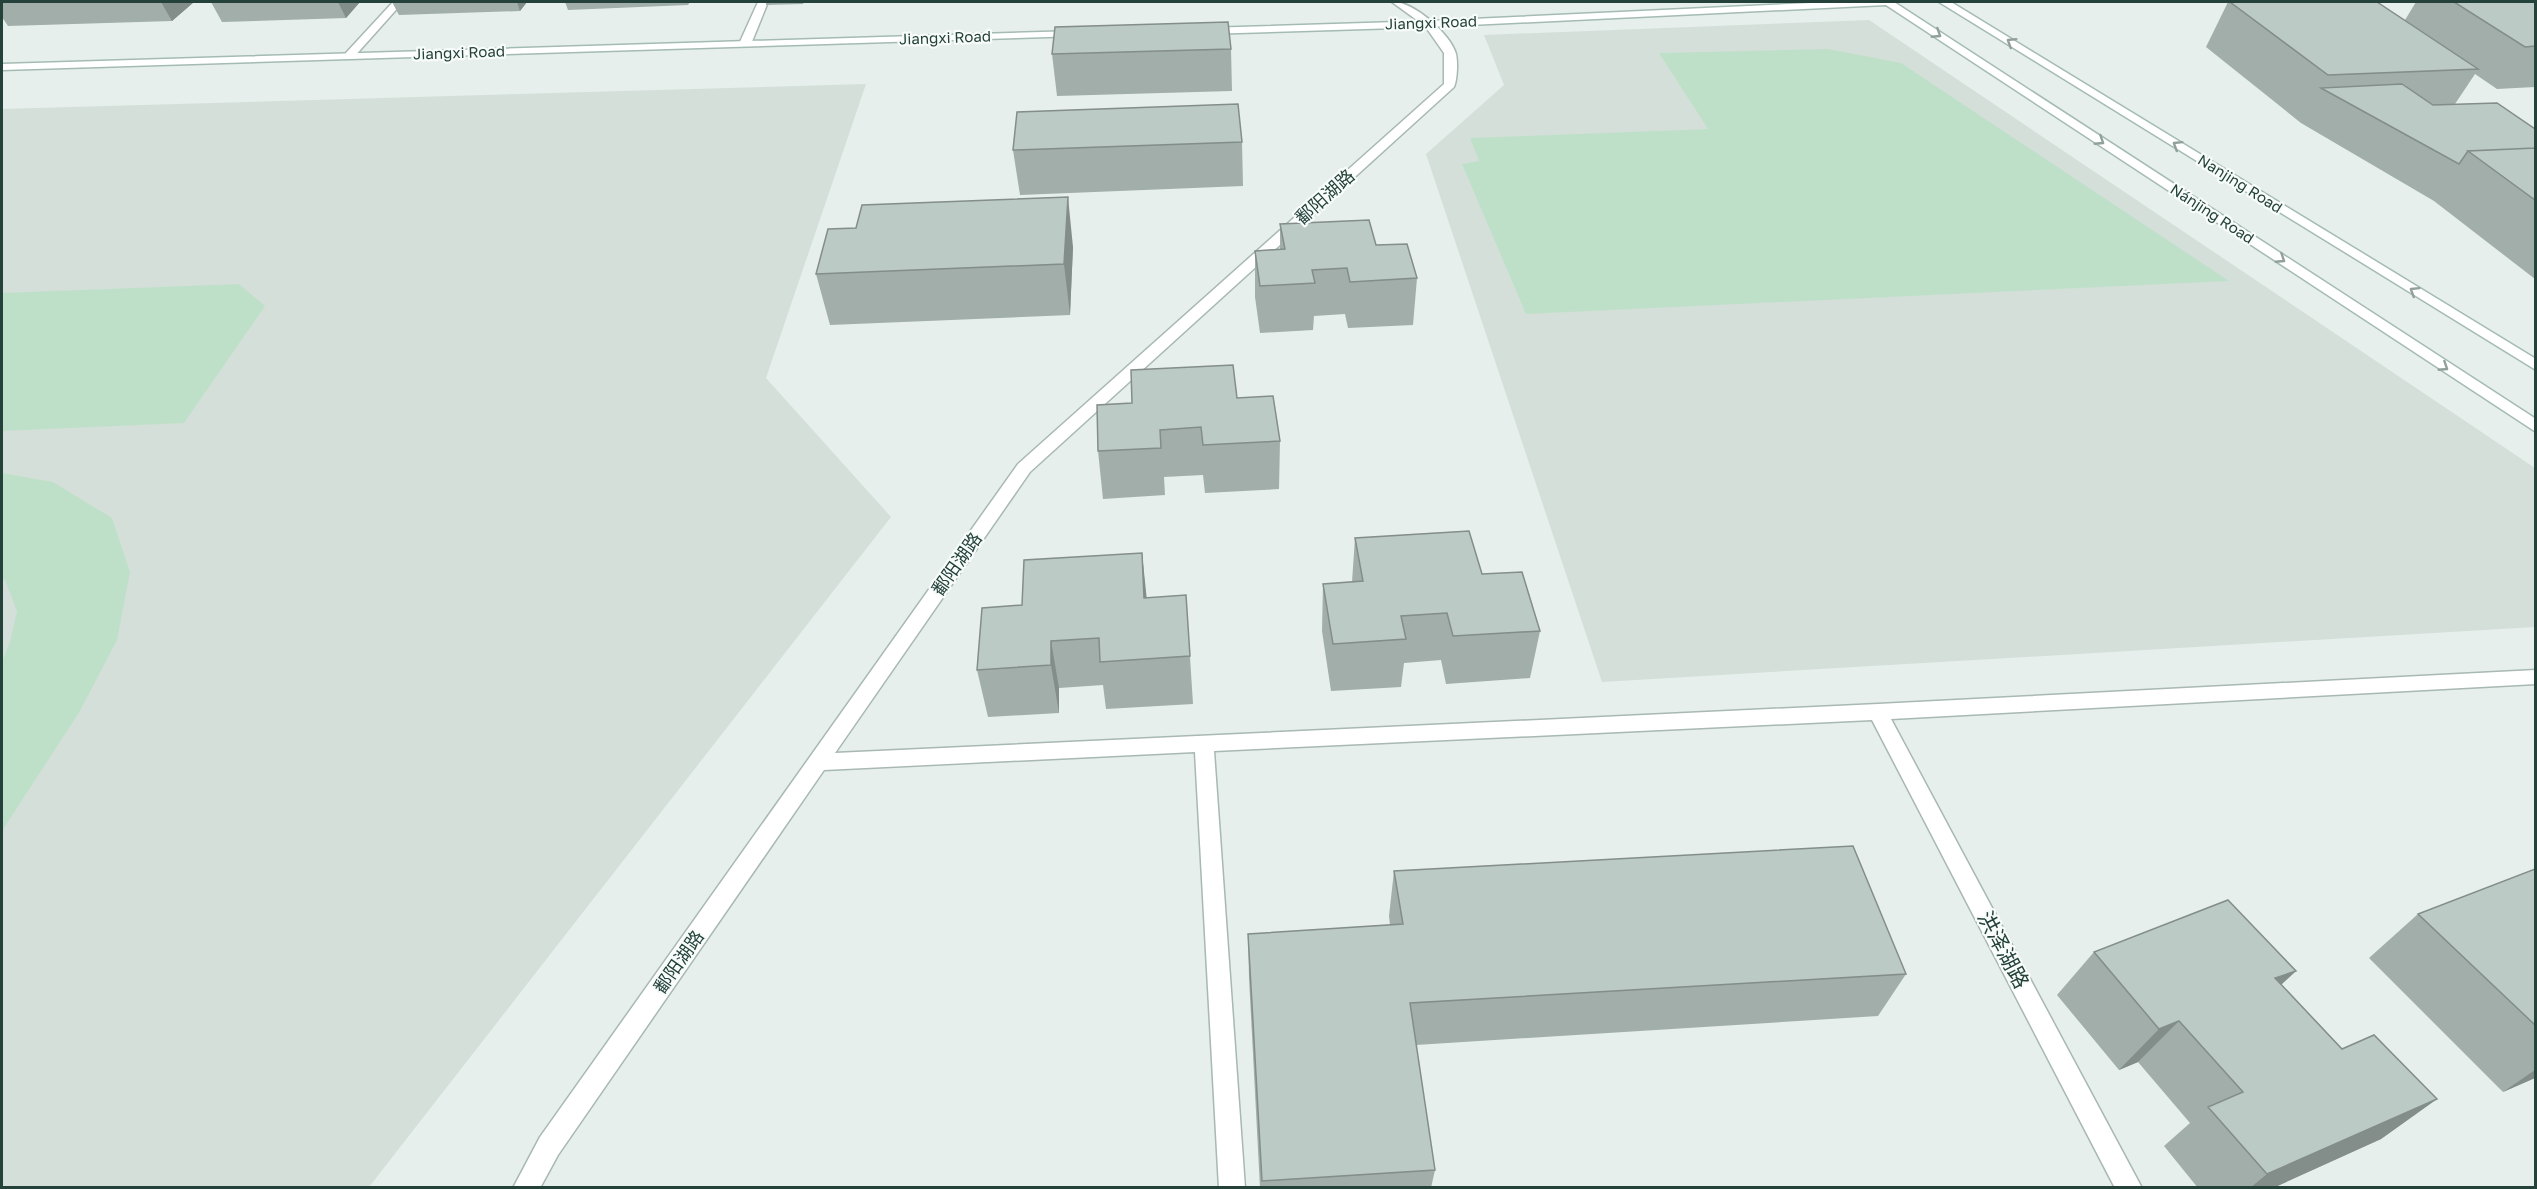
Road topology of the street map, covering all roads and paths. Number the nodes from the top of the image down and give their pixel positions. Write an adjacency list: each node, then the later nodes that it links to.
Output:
1 (398, 2): 10 (main road)
2 (763, 2): 9 (main road)
3 (1396, 2): 6 (main road)
4 (1889, 2): 6 (main road, Jiangxi Road); 13 (main road, Nánjīng Road, one-way to 13)
5 (1944, 2): 12 (main road, Nanjing Road, one-way to 5)
6 (1429, 24): 7 (main road, Jiangxi Road); 17 (main road, 鄱阳湖路)
7 (1189, 31)
8 (1093, 34): 9 (main road, Jiangxi Road)
9 (745, 44): 10 (main road, Jiangxi Road)
10 (349, 56): 11 (main road, Jiangxi Road)
11 (2, 67)
12 (2535, 366)
13 (2535, 427)
14 (2535, 677): 15 (main road)
15 (1878, 712): 16 (main road); 20 (main road, 洪泽湖路)
16 (1204, 744): 17 (main road); 19 (main road)
17 (820, 762): 18 (main road, 鄱阳湖路)
18 (526, 1188)
19 (1232, 1188)
20 (2129, 1188)

